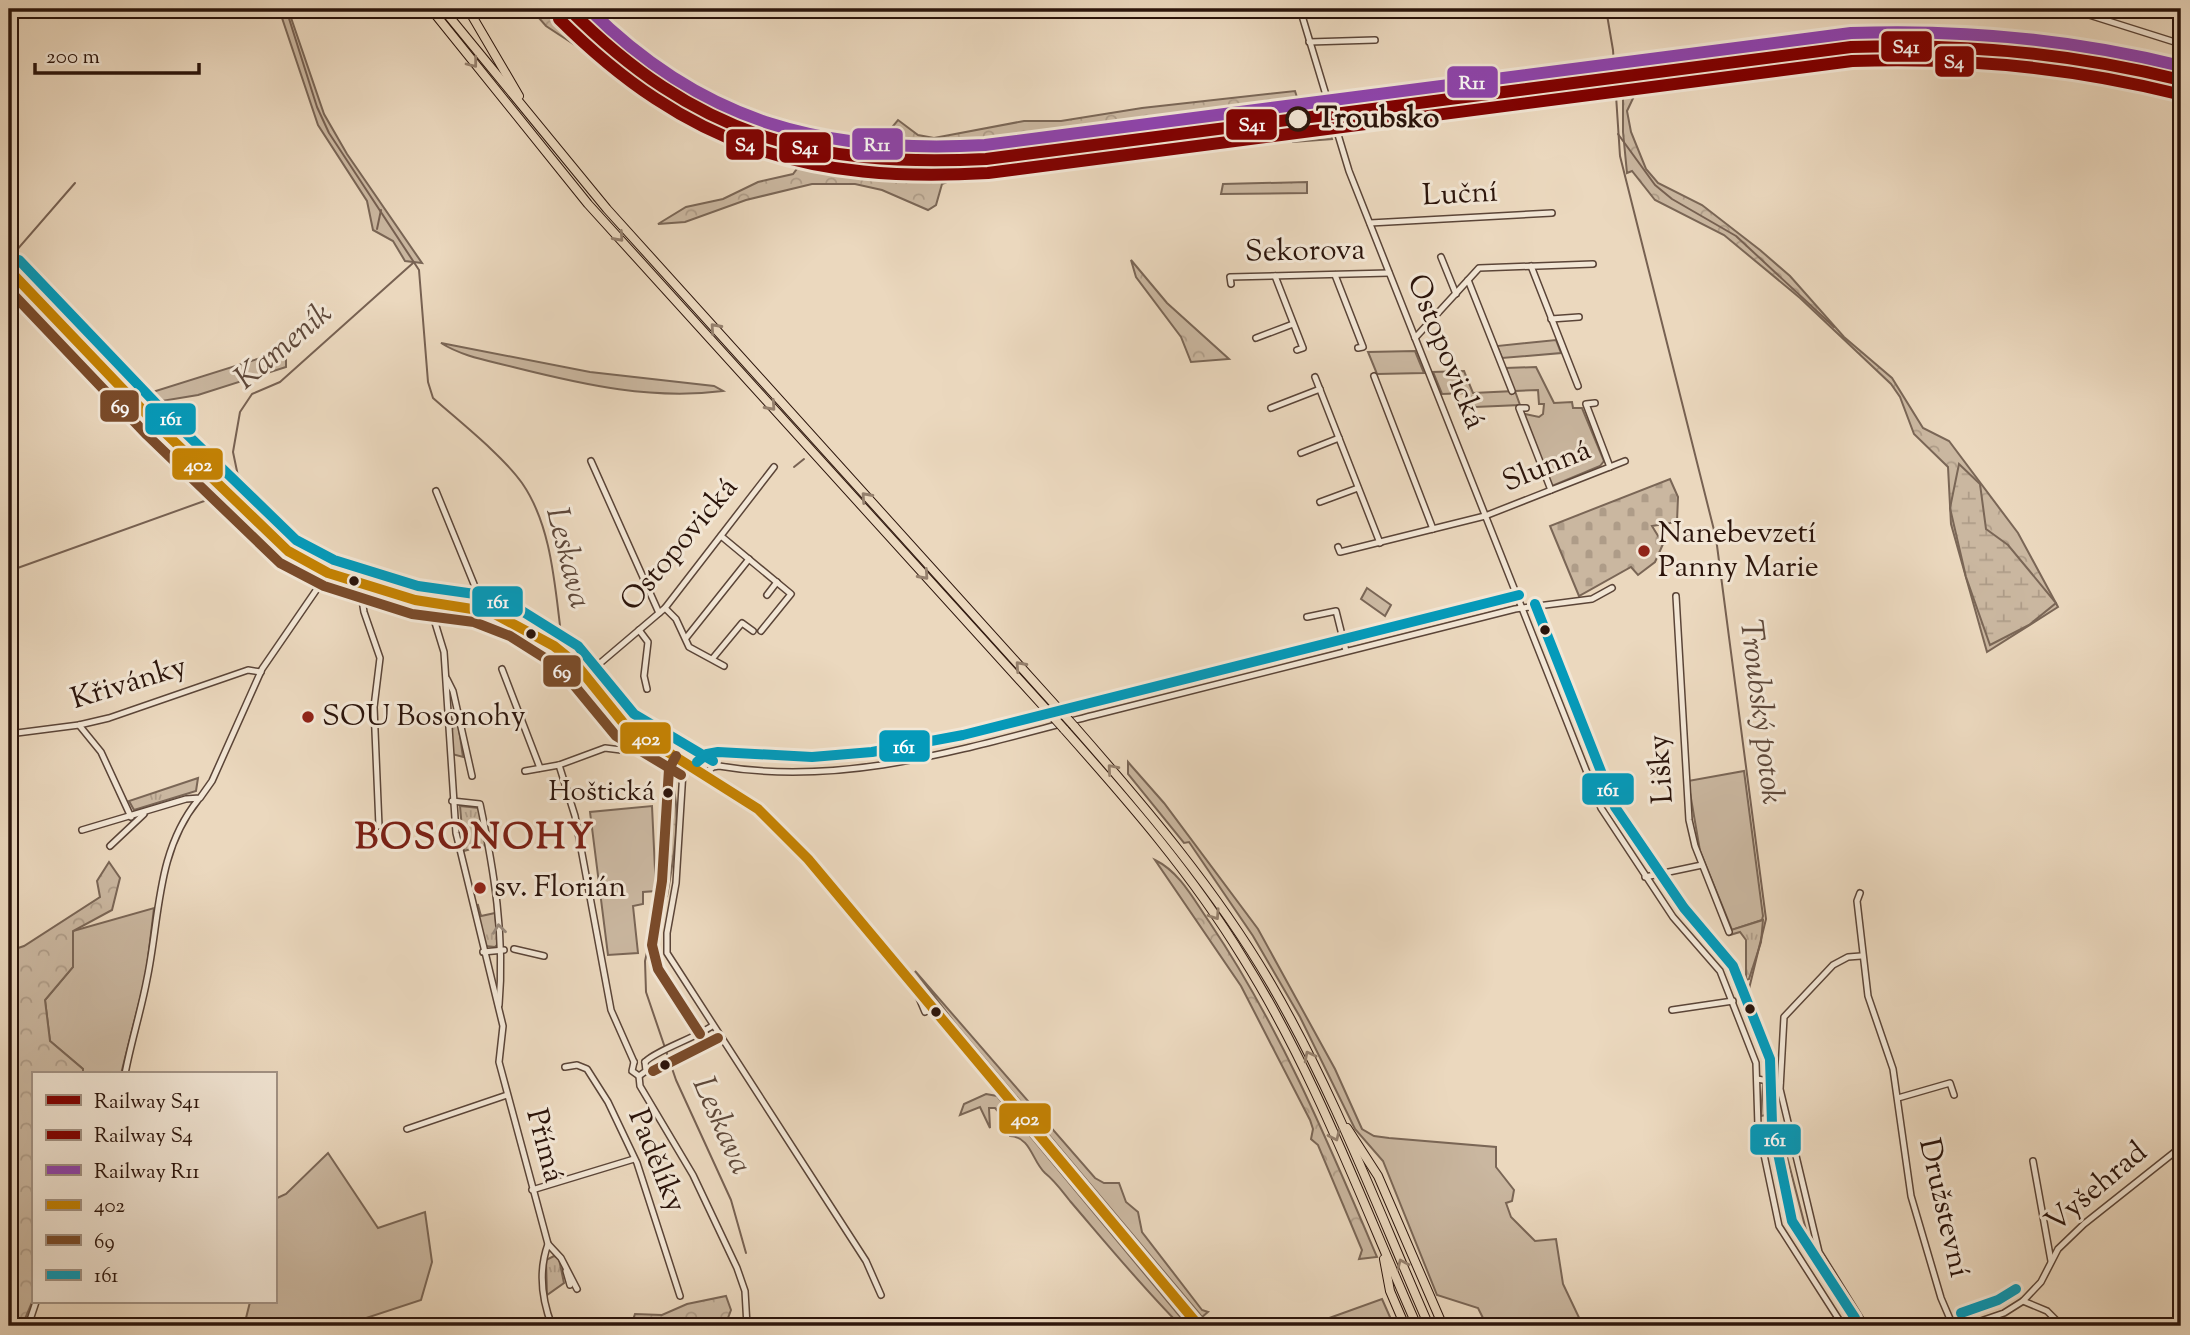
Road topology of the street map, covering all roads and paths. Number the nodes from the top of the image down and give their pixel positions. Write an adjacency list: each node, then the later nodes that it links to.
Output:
1 (431, 9): 78 (highway, one-way to 78, bridge)
2 (443, 9): 9 (highway)
3 (468, 9): 9 (highway)
4 (1300, 9): 7 (street, Ostopovická)
5 (1857, 9): 8 (street)
6 (1375, 40): 7 (street)
7 (1309, 42): 11 (street, Ostopovická)
8 (2181, 44)
9 (554, 148): 78 (highway, one-way to 9)
10 (1552, 213): 11 (street, Luční)
11 (1370, 223): 16 (street, Ostopovická)
12 (1441, 257): 21 (street)
13 (1592, 264): 14 (street)
14 (1531, 266): 19 (street); 23 (street)
15 (9, 271): 53 (main road)
16 (1389, 272): 17 (street, Sekorova); 26 (street, Ostopovická)
17 (1335, 275): 18 (street, Sekorova); 27 (street)
18 (1275, 276): 20 (street, Sekorova); 24 (street)
19 (1468, 280): 21 (street); 33 (street)
20 (1231, 284)
21 (1456, 294): 26 (street)
22 (1579, 317): 23 (street)
23 (1551, 318): 31 (street)
24 (1293, 324): 25 (street); 28 (street)
25 (1256, 338)
26 (1415, 338): 47 (street, Ostopovická)
27 (1358, 348)
28 (1297, 350)
29 (1374, 376): 48 (street)
30 (1315, 377): 32 (street)
31 (1578, 386)
32 (1320, 389): 35 (street); 37 (street)
33 (1512, 391)
34 (1595, 403): 42 (street)
35 (1271, 408)
36 (1527, 408): 44 (street)
37 (1339, 438): 38 (street); 43 (street)
38 (1301, 453)
39 (592, 461): 61 (street)
40 (1625, 461): 42 (street, Slunná)
41 (774, 467): 49 (street, Ostopovická)
42 (1610, 467): 44 (street, Slunná)
43 (1358, 488): 46 (street); 50 (street)
44 (1551, 490): 47 (street, Slunná)
45 (436, 491): 62 (street)
46 (1320, 502)
47 (1485, 516): 48 (street, Slunná); 60 (street, Ostopovická)
48 (1433, 528): 50 (street, Slunná)
49 (721, 536): 52 (street); 61 (street, Ostopovická)
50 (1380, 543): 51 (street, Slunná)
51 (1338, 547)
52 (749, 559): 55 (street); 67 (street)
53 (328, 573): 54 (main road); 72 (street)
54 (359, 582): 59 (main road); 94 (street)
55 (777, 582): 57 (street); 66 (street)
56 (1612, 589): 60 (street)
57 (767, 595)
58 (1676, 596): 97 (street, Lišky)
59 (429, 603): 62 (main road); 73 (street)
60 (1522, 609): 68 (street); 98 (street, Ostopovická)
61 (662, 610): 64 (street, Ostopovická); 67 (street)
62 (478, 612): 74 (main road)
63 (1307, 617): 68 (street)
64 (639, 630): 74 (street, Ostopovická); 75 (street)
65 (753, 631): 69 (street)
66 (761, 631)
67 (686, 638): 69 (street)
68 (1346, 651): 78 (street)
69 (713, 658): 70 (street)
70 (724, 666)
71 (502, 668): 86 (street)
72 (261, 672): 79 (street, Křivánky); 90 (street)
73 (446, 676): 76 (street); 77 (street)
74 (585, 676): 81 (main road)
75 (647, 689)
76 (458, 714): 77 (street); 82 (street)
77 (448, 715): 83 (street)
78 (1067, 724): 88 (street); 121 (highway, one-way to 78); 131 (highway, one-way to 131)
79 (79, 725): 80 (street, Křivánky); 93 (street)
80 (9, 734)
81 (637, 738): 84 (main road); 85 (street)
82 (468, 761): 83 (street); 89 (street)
83 (451, 762): 91 (street)
84 (688, 763): 88 (main road); 113 (street)
85 (559, 765): 86 (street); 114 (street)
86 (540, 768): 87 (street)
87 (525, 771)
88 (706, 774): 106 (main road)
89 (472, 776)
90 (198, 800): 92 (street); 117 (street)
91 (453, 802): 102 (street, one-way to 91); 103 (street)
92 (146, 812): 93 (street); 96 (street)
93 (131, 817): 95 (street)
94 (379, 826)
95 (82, 830)
96 (110, 846)
97 (1702, 865): 98 (street); 100 (street, Lišky)
98 (1645, 877): 108 (street, Ostopovická)
99 (1860, 893): 105 (street, Družstevní)
100 (1729, 932)
101 (514, 949): 104 (street)
102 (502, 950): 103 (street); 110 (street)
103 (483, 952): 110 (street)
104 (544, 956)
105 (1861, 956): 120 (street); 124 (street, Družstevní)
106 (914, 985): 112 (street); 143 (main road)
107 (1693, 997): 109 (street)
108 (1732, 1001): 109 (street); 119 (street, Ostopovická)
109 (1695, 1006): 111 (street)
110 (499, 1010): 123 (street, Přímá)
111 (1672, 1010)
112 (925, 1012)
113 (712, 1026): 115 (street); 136 (street)
114 (634, 1062): 115 (street); 118 (street)
115 (645, 1062): 118 (street)
116 (565, 1067): 127 (street, Padělíky)
117 (125, 1072)
118 (639, 1076): 142 (street)
119 (1757, 1079): 120 (street); 148 (street, Ostopovická)
120 (1780, 1083): 149 (street)
121 (1326, 1090): 146 (highway, one-way to 121); 147 (highway)
122 (1954, 1095): 124 (street, Družstevní)
123 (507, 1096): 125 (street); 129 (street, Přímá)
124 (1898, 1098): 150 (street, Družstevní)
125 (407, 1129)
126 (2181, 1147): 133 (street, Vyšehrad)
127 (634, 1159): 129 (street); 137 (street, Padělíky)
128 (2033, 1161): 133 (street)
129 (531, 1190): 130 (street, Přímá)
130 (548, 1244): 132 (street, Přímá); 141 (street)
131 (1381, 1246): 144 (highway); 145 (highway)
132 (561, 1258): 134 (street, Přímá); 135 (street, Přímá)
133 (2051, 1261): 138 (street, Vyšehrad)
134 (570, 1285)
135 (577, 1289)
136 (881, 1295)
137 (680, 1296)
138 (2023, 1301): 151 (street); 152 (street)
139 (35, 1304): 140 (street)
140 (28, 1326)
141 (552, 1326)
142 (747, 1326)
143 (1199, 1326)
144 (1405, 1326)
145 (1417, 1326)
146 (1429, 1326)
147 (1443, 1326)
148 (1843, 1326)
149 (1866, 1326)
150 (1953, 1326)
151 (1966, 1326)
152 (2062, 1326)

